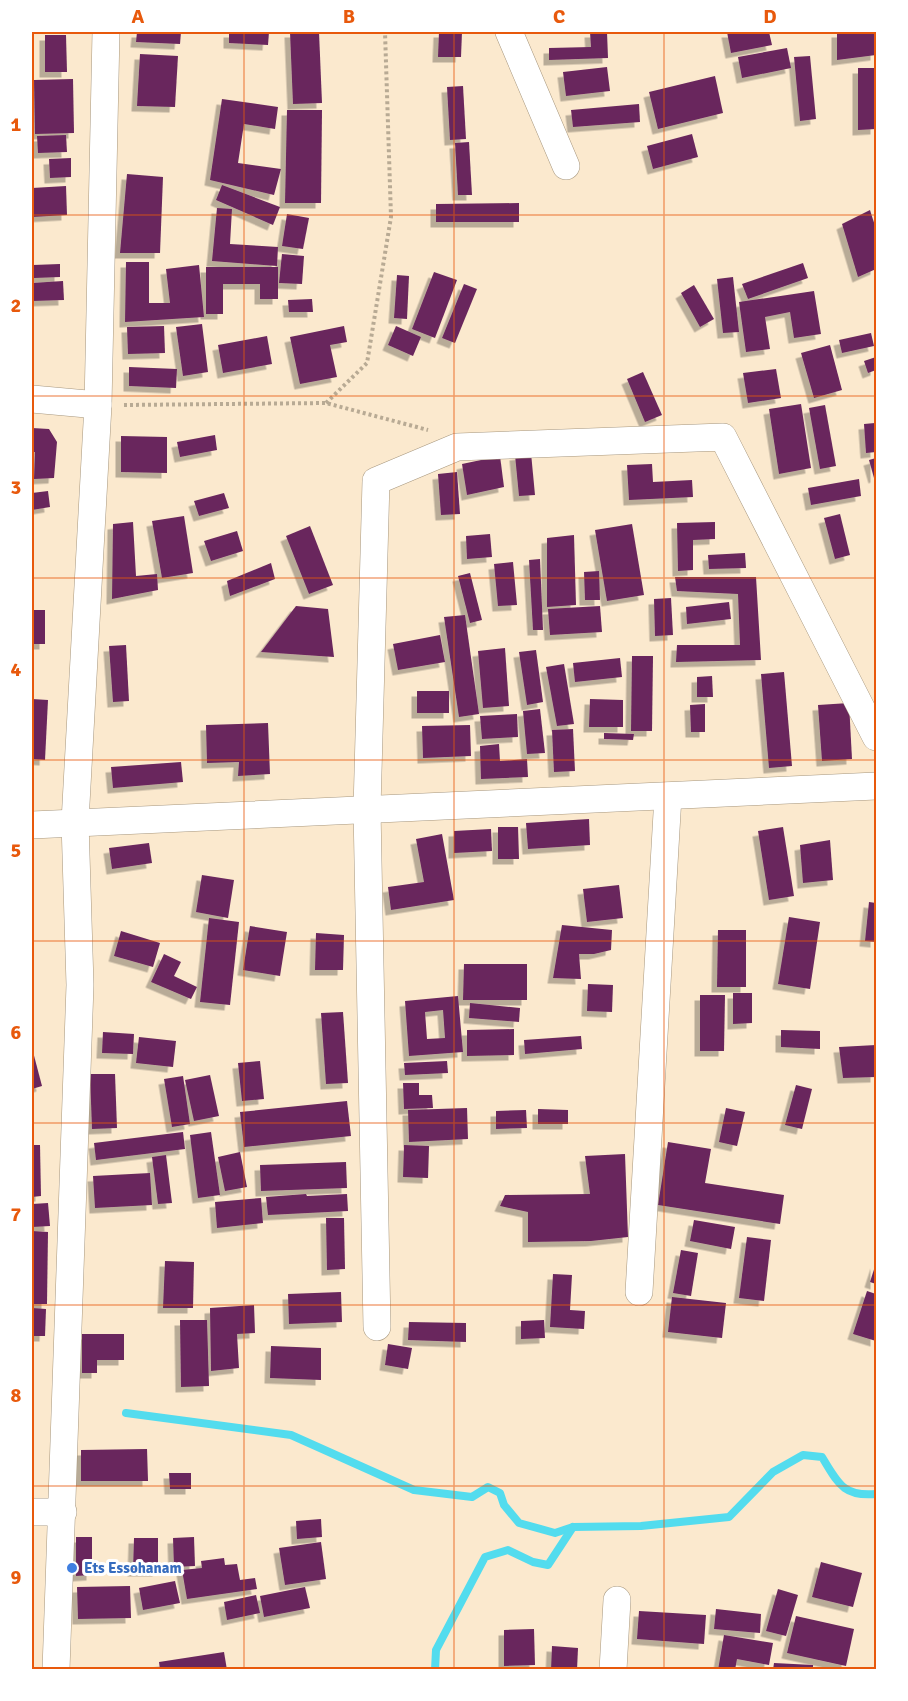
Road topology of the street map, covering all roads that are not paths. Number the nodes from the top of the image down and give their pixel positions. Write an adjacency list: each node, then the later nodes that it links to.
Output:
1 (106, 32): 5 (street)
2 (508, 32): 3 (street)
3 (566, 166)
4 (32, 399): 5 (street)
5 (98, 405): 10 (street)
6 (876, 737): 9 (street)
7 (876, 786): 8 (street)
8 (668, 796): 9 (street); 12 (street)
9 (367, 809): 10 (street); 13 (street)
10 (75, 822): 11 (street); 15 (street)
11 (32, 825)
12 (639, 1292)
13 (377, 1328)
14 (32, 1512): 15 (street)
15 (63, 1512): 17 (street)
16 (617, 1600): 18 (street)
17 (56, 1670)
18 (613, 1670)

